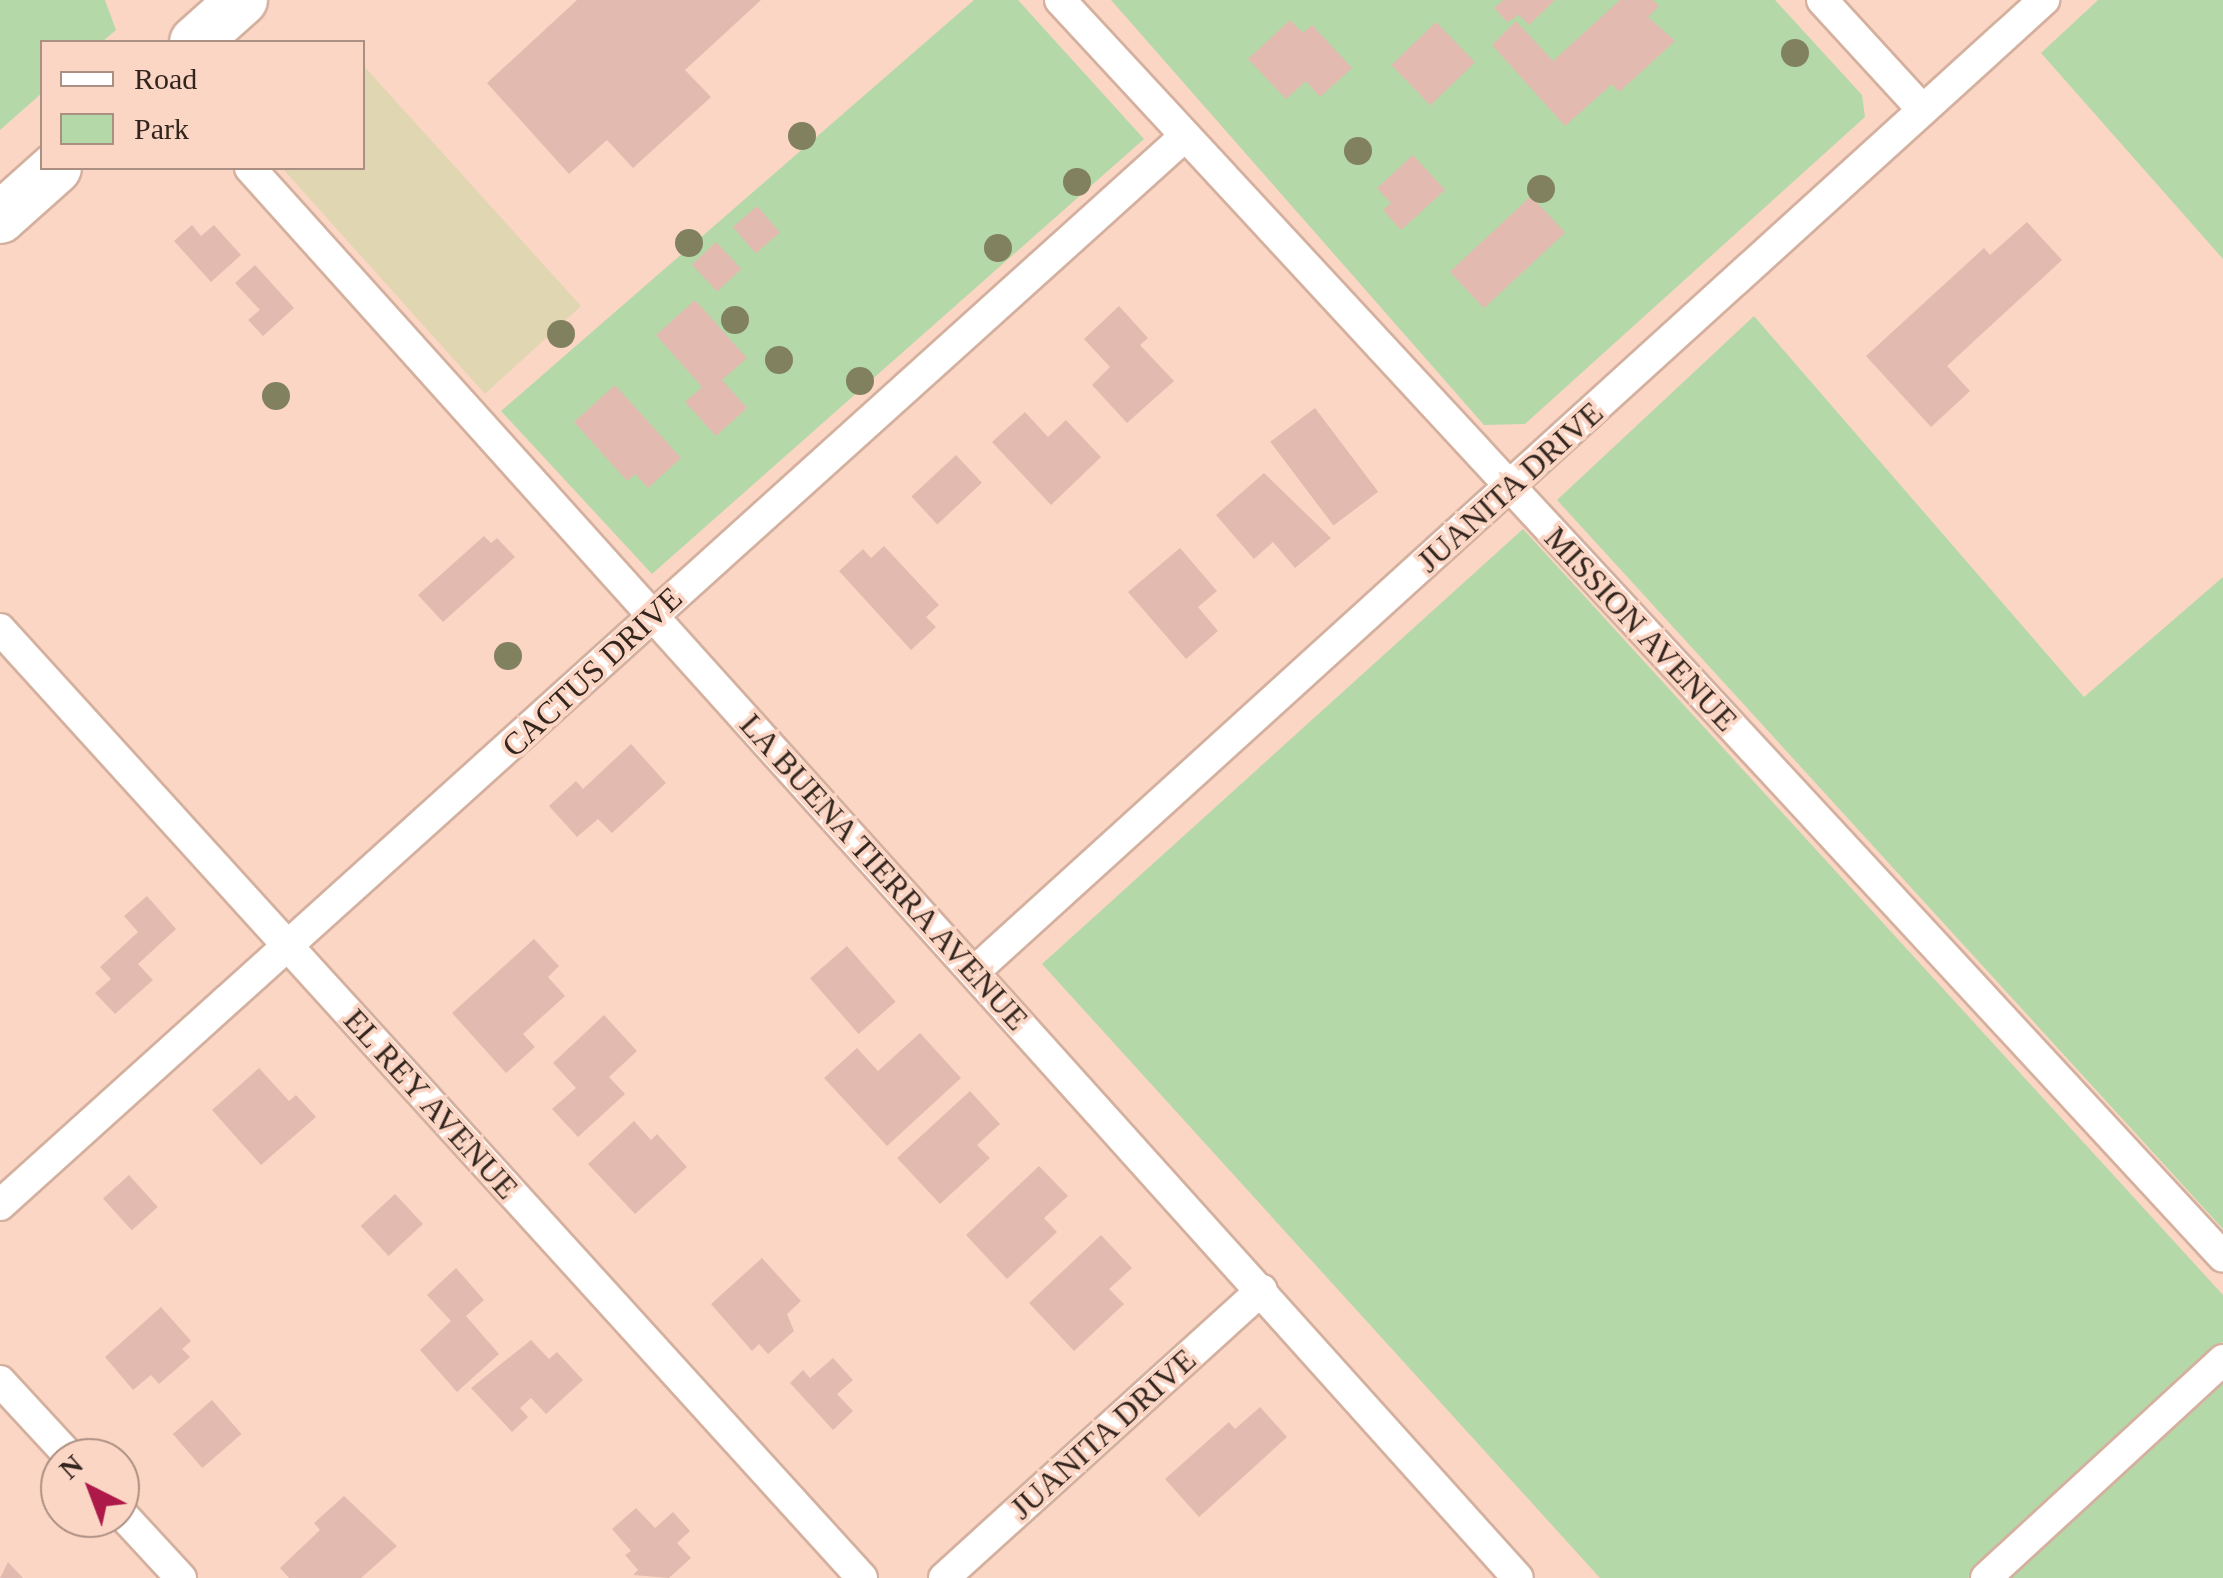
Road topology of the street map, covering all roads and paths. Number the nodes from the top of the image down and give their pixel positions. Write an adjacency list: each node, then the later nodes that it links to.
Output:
1 (242, 0): 5 (main road)
2 (1060, 0): 7 (street, MISSION AVENUE)
3 (1822, 0): 6 (street)
4 (2044, 0): 6 (street, JUANITA DRIVE)
5 (196, 40)
6 (1922, 109): 11 (street, JUANITA DRIVE)
7 (1184, 137): 11 (street, MISSION AVENUE); 12 (street, CACTUS DRIVE)
8 (54, 170): 10 (main road)
9 (252, 170): 12 (street, LA BUENA TIERRA AVENUE)
10 (0, 218)
11 (1510, 488): 15 (street, JUANITA DRIVE); 17 (street, MISSION AVENUE)
12 (654, 617): 14 (street, CACTUS DRIVE); 15 (street, LA BUENA TIERRA AVENUE)
13 (0, 629): 14 (street, EL REY AVENUE)
14 (289, 947): 16 (street, CACTUS DRIVE); 24 (street, EL REY AVENUE)
15 (974, 972): 18 (street, LA BUENA TIERRA AVENUE)
16 (0, 1206)
17 (2223, 1257)
18 (1262, 1290): 25 (street, JUANITA DRIVE); 26 (street, LA BUENA TIERRA AVENUE)
19 (2223, 1360): 27 (street)
20 (0, 1381): 21 (street)
21 (53, 1438)
22 (140, 1534): 23 (street)
23 (180, 1578)
24 (862, 1578)
25 (944, 1578)
26 (1518, 1578)
27 (1986, 1578)

